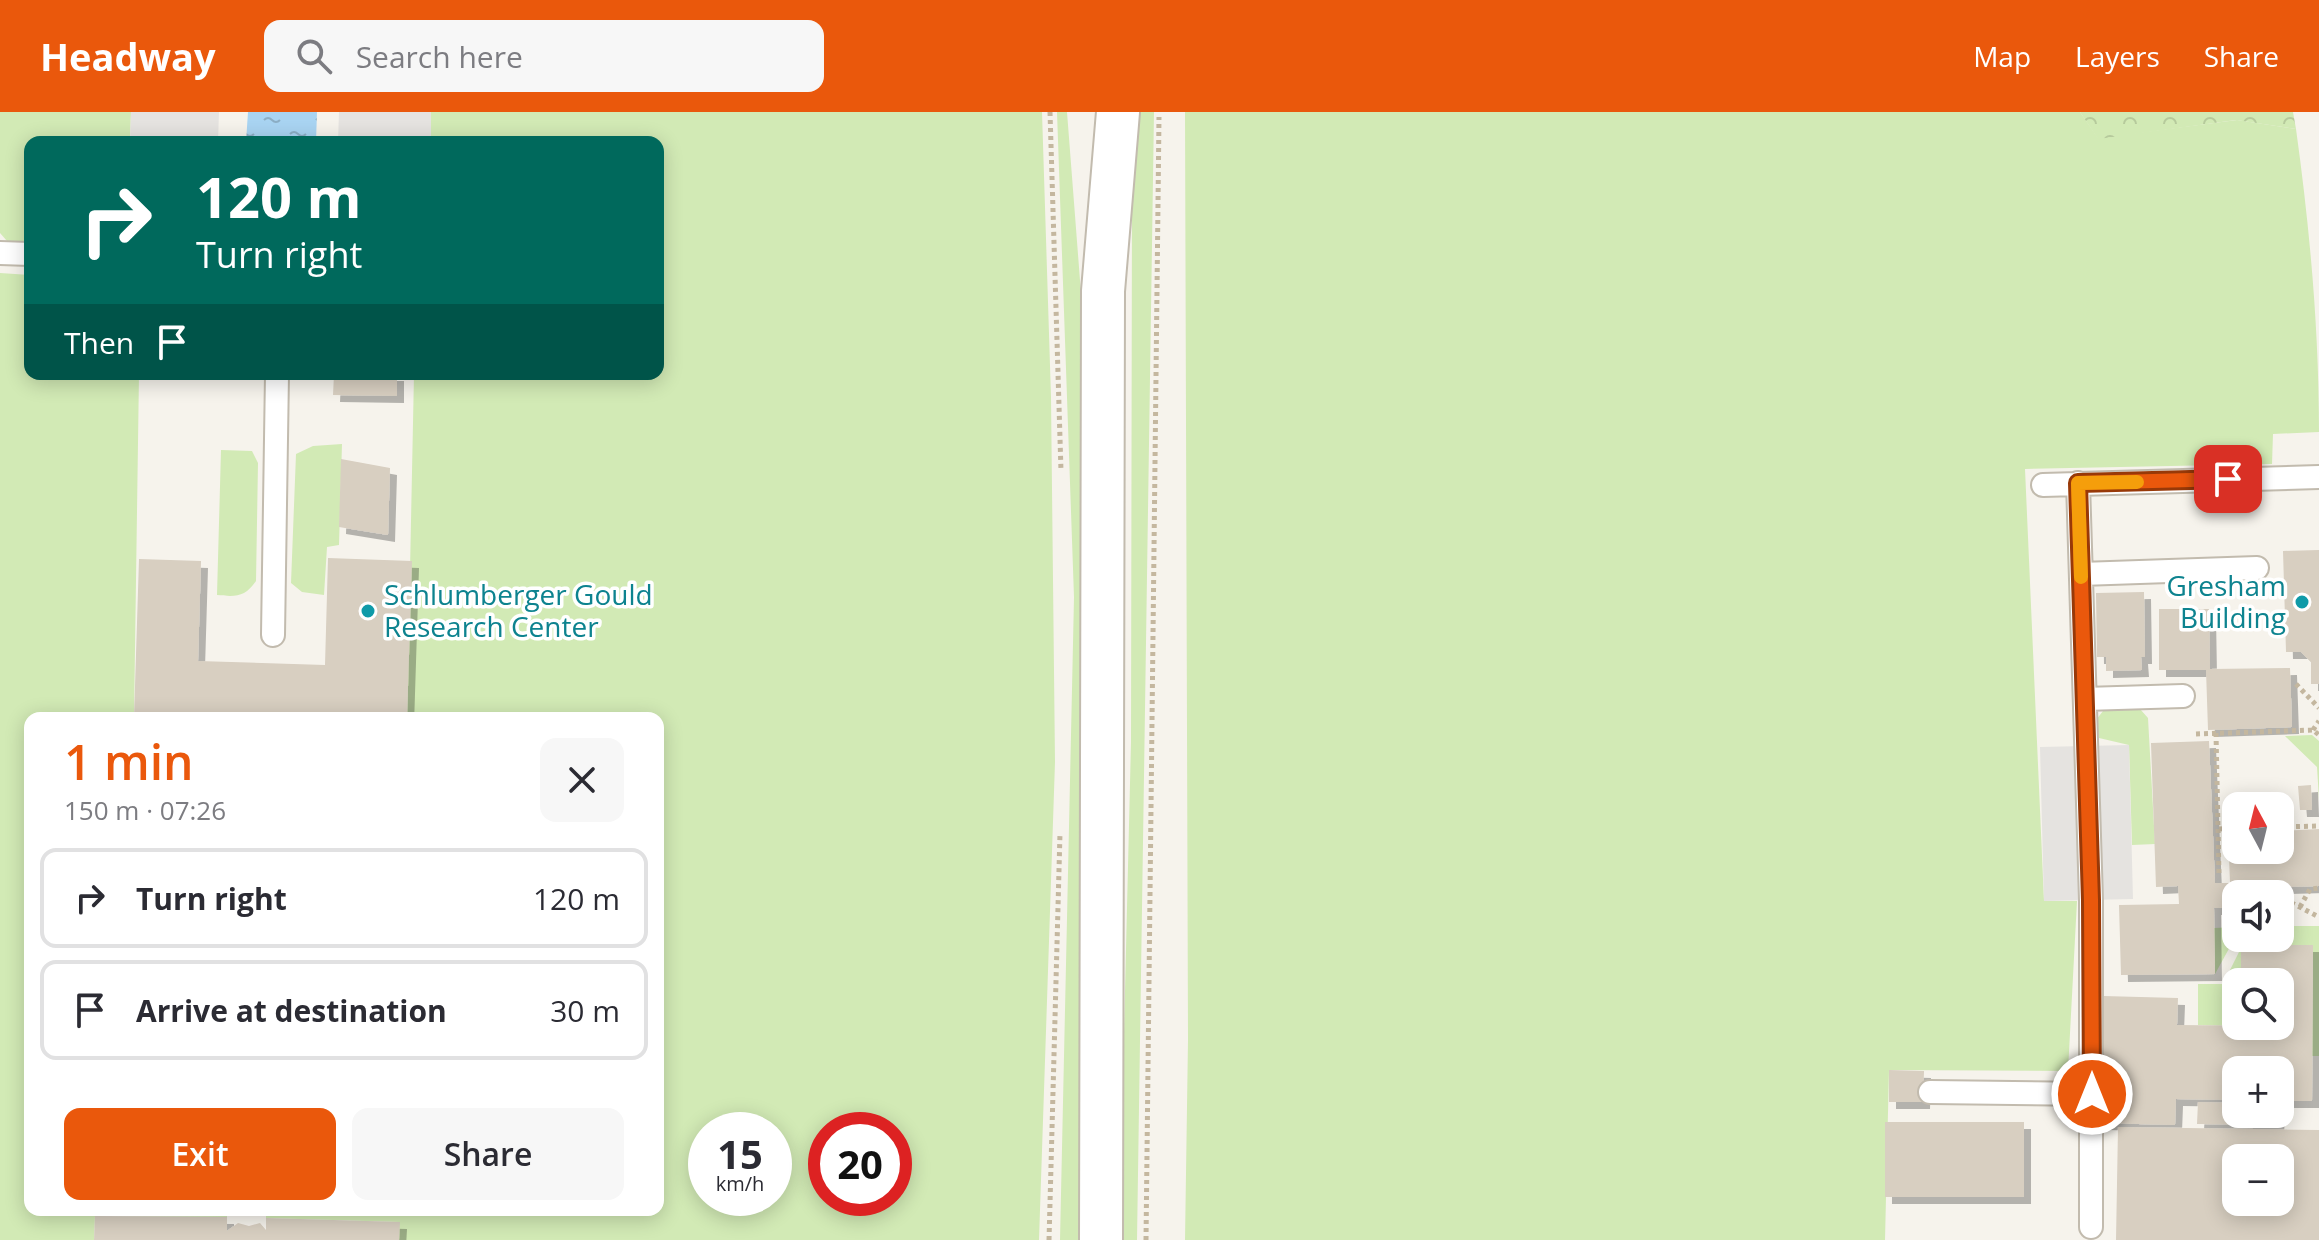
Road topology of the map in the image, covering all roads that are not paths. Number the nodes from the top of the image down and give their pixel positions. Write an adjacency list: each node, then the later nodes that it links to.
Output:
1 (1088, 112): 5 (street)
2 (1118, 112): 5 (street)
3 (0, 253): 4 (lane)
4 (24, 254)
5 (1103, 291): 18 (street)
6 (277, 380): 12 (lane)
7 (2319, 477): 8 (lane)
8 (2078, 483): 9 (lane); 11 (lane)
9 (2043, 485)
10 (2257, 568): 11 (lane)
11 (2081, 574): 14 (lane)
12 (273, 635)
13 (2183, 696): 14 (lane)
14 (2085, 699): 16 (lane)
15 (1930, 1092): 16 (lane)
16 (2092, 1094): 17 (lane)
17 (2091, 1227)
18 (1101, 1240)

